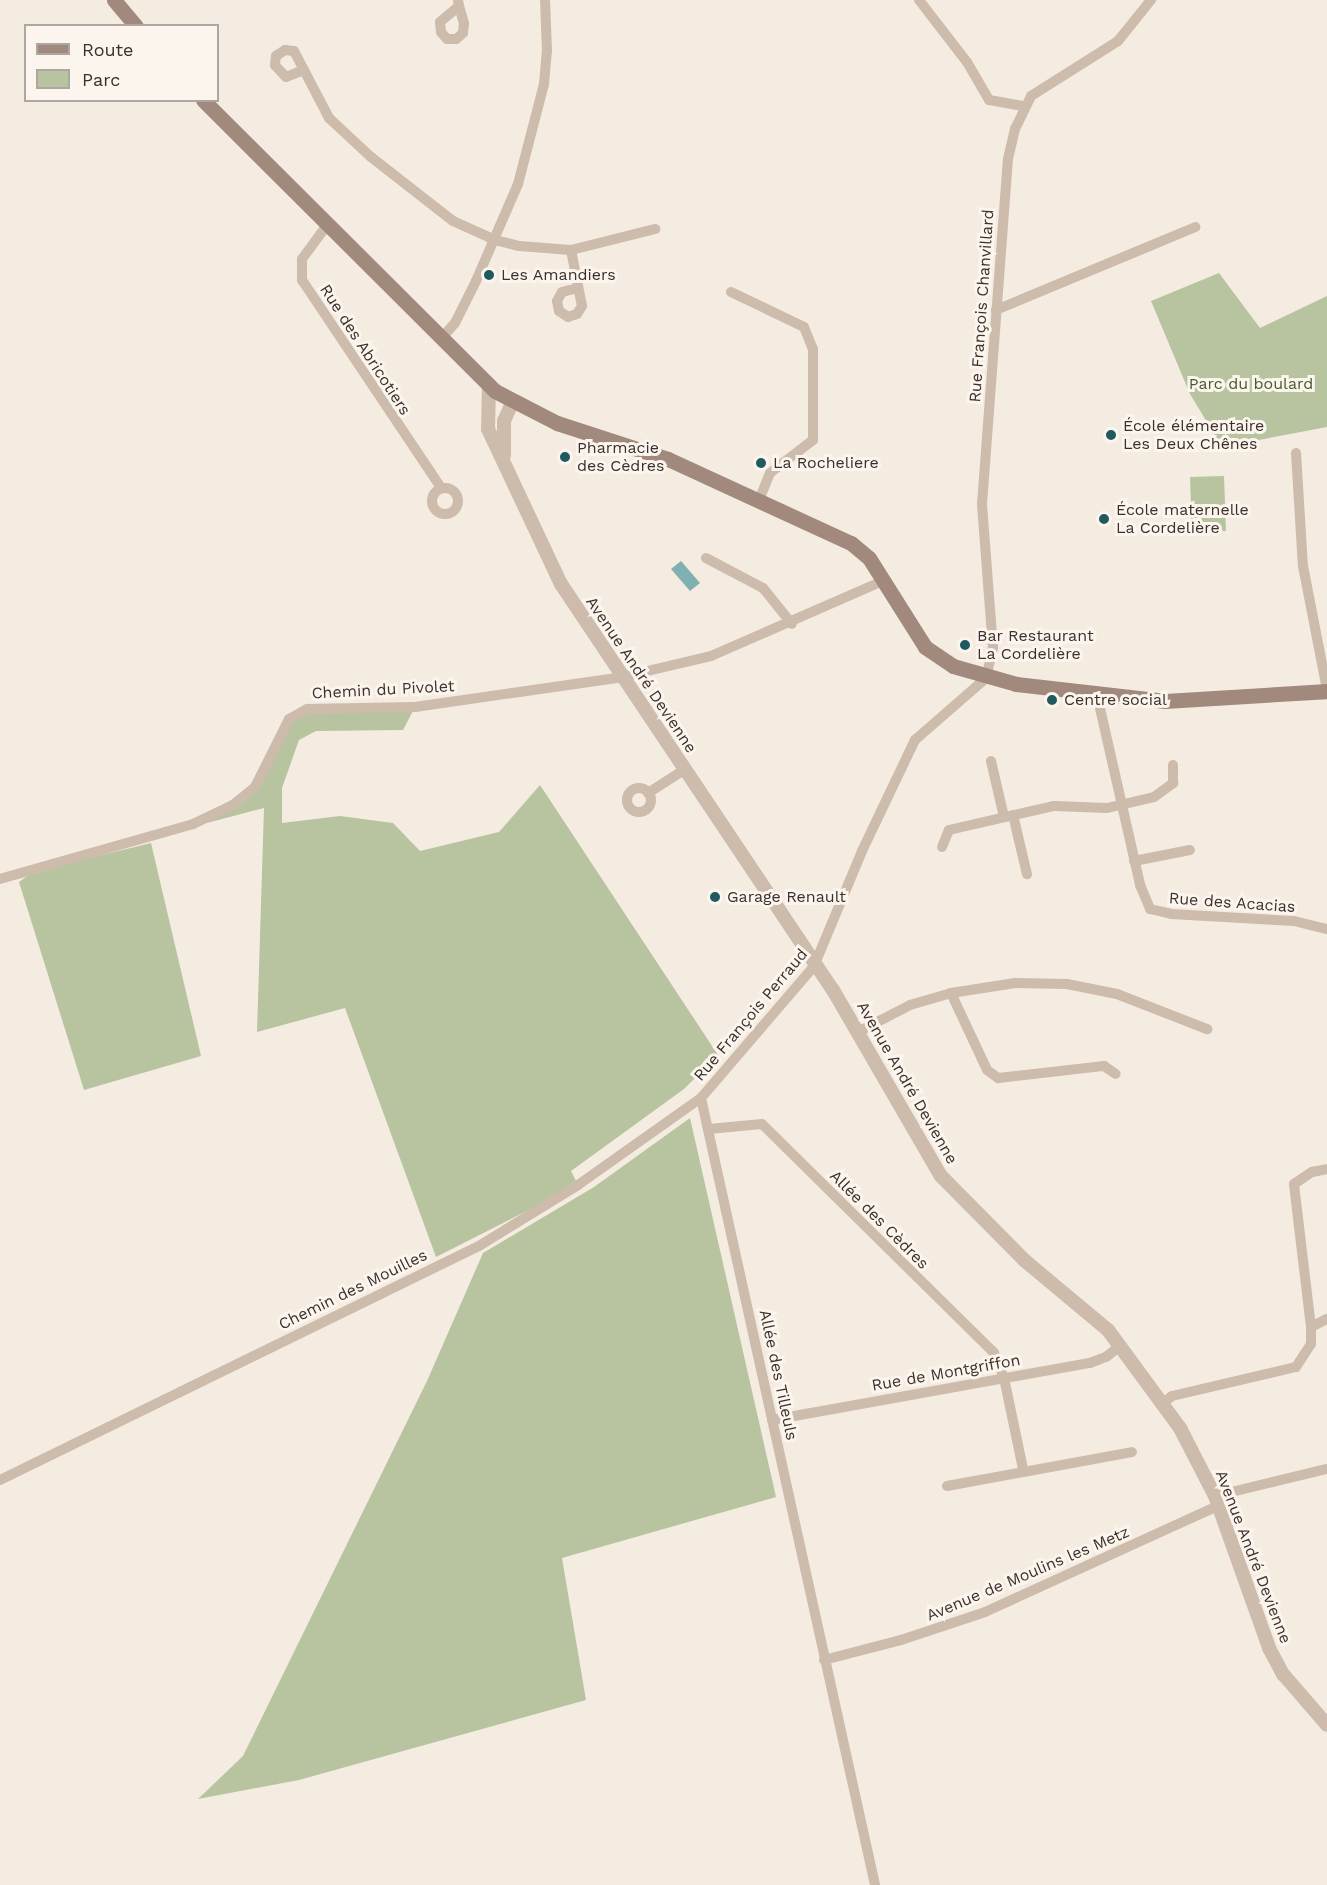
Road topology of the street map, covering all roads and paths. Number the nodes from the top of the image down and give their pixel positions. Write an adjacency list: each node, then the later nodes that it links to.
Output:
1 (114, 0): 5 (main road)
2 (545, 0): 12 (street)
3 (919, 0): 8 (street)
4 (1151, 0): 8 (street)
5 (134, 24)
6 (304, 70): 12 (street)
7 (205, 102): 9 (main road)
8 (1023, 106): 16 (street, Rue François Chanvillard)
9 (327, 225): 17 (main road); 22 (street, Rue des Abricotiers)
10 (1195, 227): 16 (street)
11 (655, 229): 13 (street)
12 (495, 240): 13 (street); 17 (street)
13 (570, 250): 14 (street)
14 (578, 288)
15 (731, 292): 23 (street)
16 (996, 310): 28 (street, Rue François Chanvillard)
17 (441, 339): 18 (main road)
18 (489, 386): 19 (main road); 21 (street, Avenue André Devienne)
19 (512, 403): 21 (street, Avenue André Devienne); 23 (main road)
20 (1296, 453): 29 (street)
21 (504, 458): 27 (street, Avenue André Devienne)
22 (441, 488)
23 (759, 500): 25 (main road)
24 (706, 558): 26 (street)
25 (883, 581): 26 (street, Chemin du Pivolet); 28 (main road)
26 (792, 624): 27 (street, Chemin du Pivolet)
27 (622, 677): 33 (street, Avenue André Devienne); 41 (street, Chemin du Pivolet)
28 (986, 678): 30 (main road); 43 (street, Rue François Perraud)
29 (1327, 690): 30 (main road)
30 (1097, 694): 35 (street, Rue des Acacias)
31 (991, 761): 36 (street)
32 (1173, 765): 35 (street)
33 (684, 770): 34 (street); 43 (street, Avenue André Devienne)
34 (648, 793)
35 (1121, 805): 36 (street); 39 (street, Rue des Acacias)
36 (1009, 816): 37 (street); 40 (street)
37 (942, 848)
38 (1190, 850): 39 (street)
39 (1134, 861): 42 (street, Rue des Acacias)
40 (1027, 874)
41 (0, 879)
42 (1327, 929)
43 (814, 966): 46 (street, Avenue André Devienne); 48 (street, Rue François Perraud)
44 (951, 993): 45 (street); 46 (street); 47 (street)
45 (1207, 1029)
46 (858, 1032): 53 (street, Avenue André Devienne)
47 (1116, 1074)
48 (701, 1098): 49 (street, Allée des Tilleuls); 60 (street, Chemin des Mouilles)
49 (709, 1130): 54 (street, Allée des Cèdres); 56 (street, Allée des Tilleuls)
50 (1327, 1168): 52 (street)
51 (1327, 1319): 52 (street)
52 (1311, 1327): 55 (street)
53 (1121, 1345): 54 (street, Rue de Montgriffon); 55 (street, Avenue André Devienne)
54 (1004, 1378): 56 (street, Rue de Montgriffon); 58 (street)
55 (1163, 1403): 62 (street, Avenue André Devienne)
56 (772, 1420): 63 (street, Allée des Tilleuls)
57 (1132, 1452): 58 (street)
58 (1023, 1469): 61 (street)
59 (1327, 1469): 62 (street, Avenue de Moulins les Metz)
60 (0, 1480)
61 (947, 1486)
62 (1216, 1501): 63 (street, Avenue de Moulins les Metz); 64 (street, Avenue André Devienne)
63 (824, 1660): 65 (street)
64 (1327, 1725)
65 (875, 1885)

